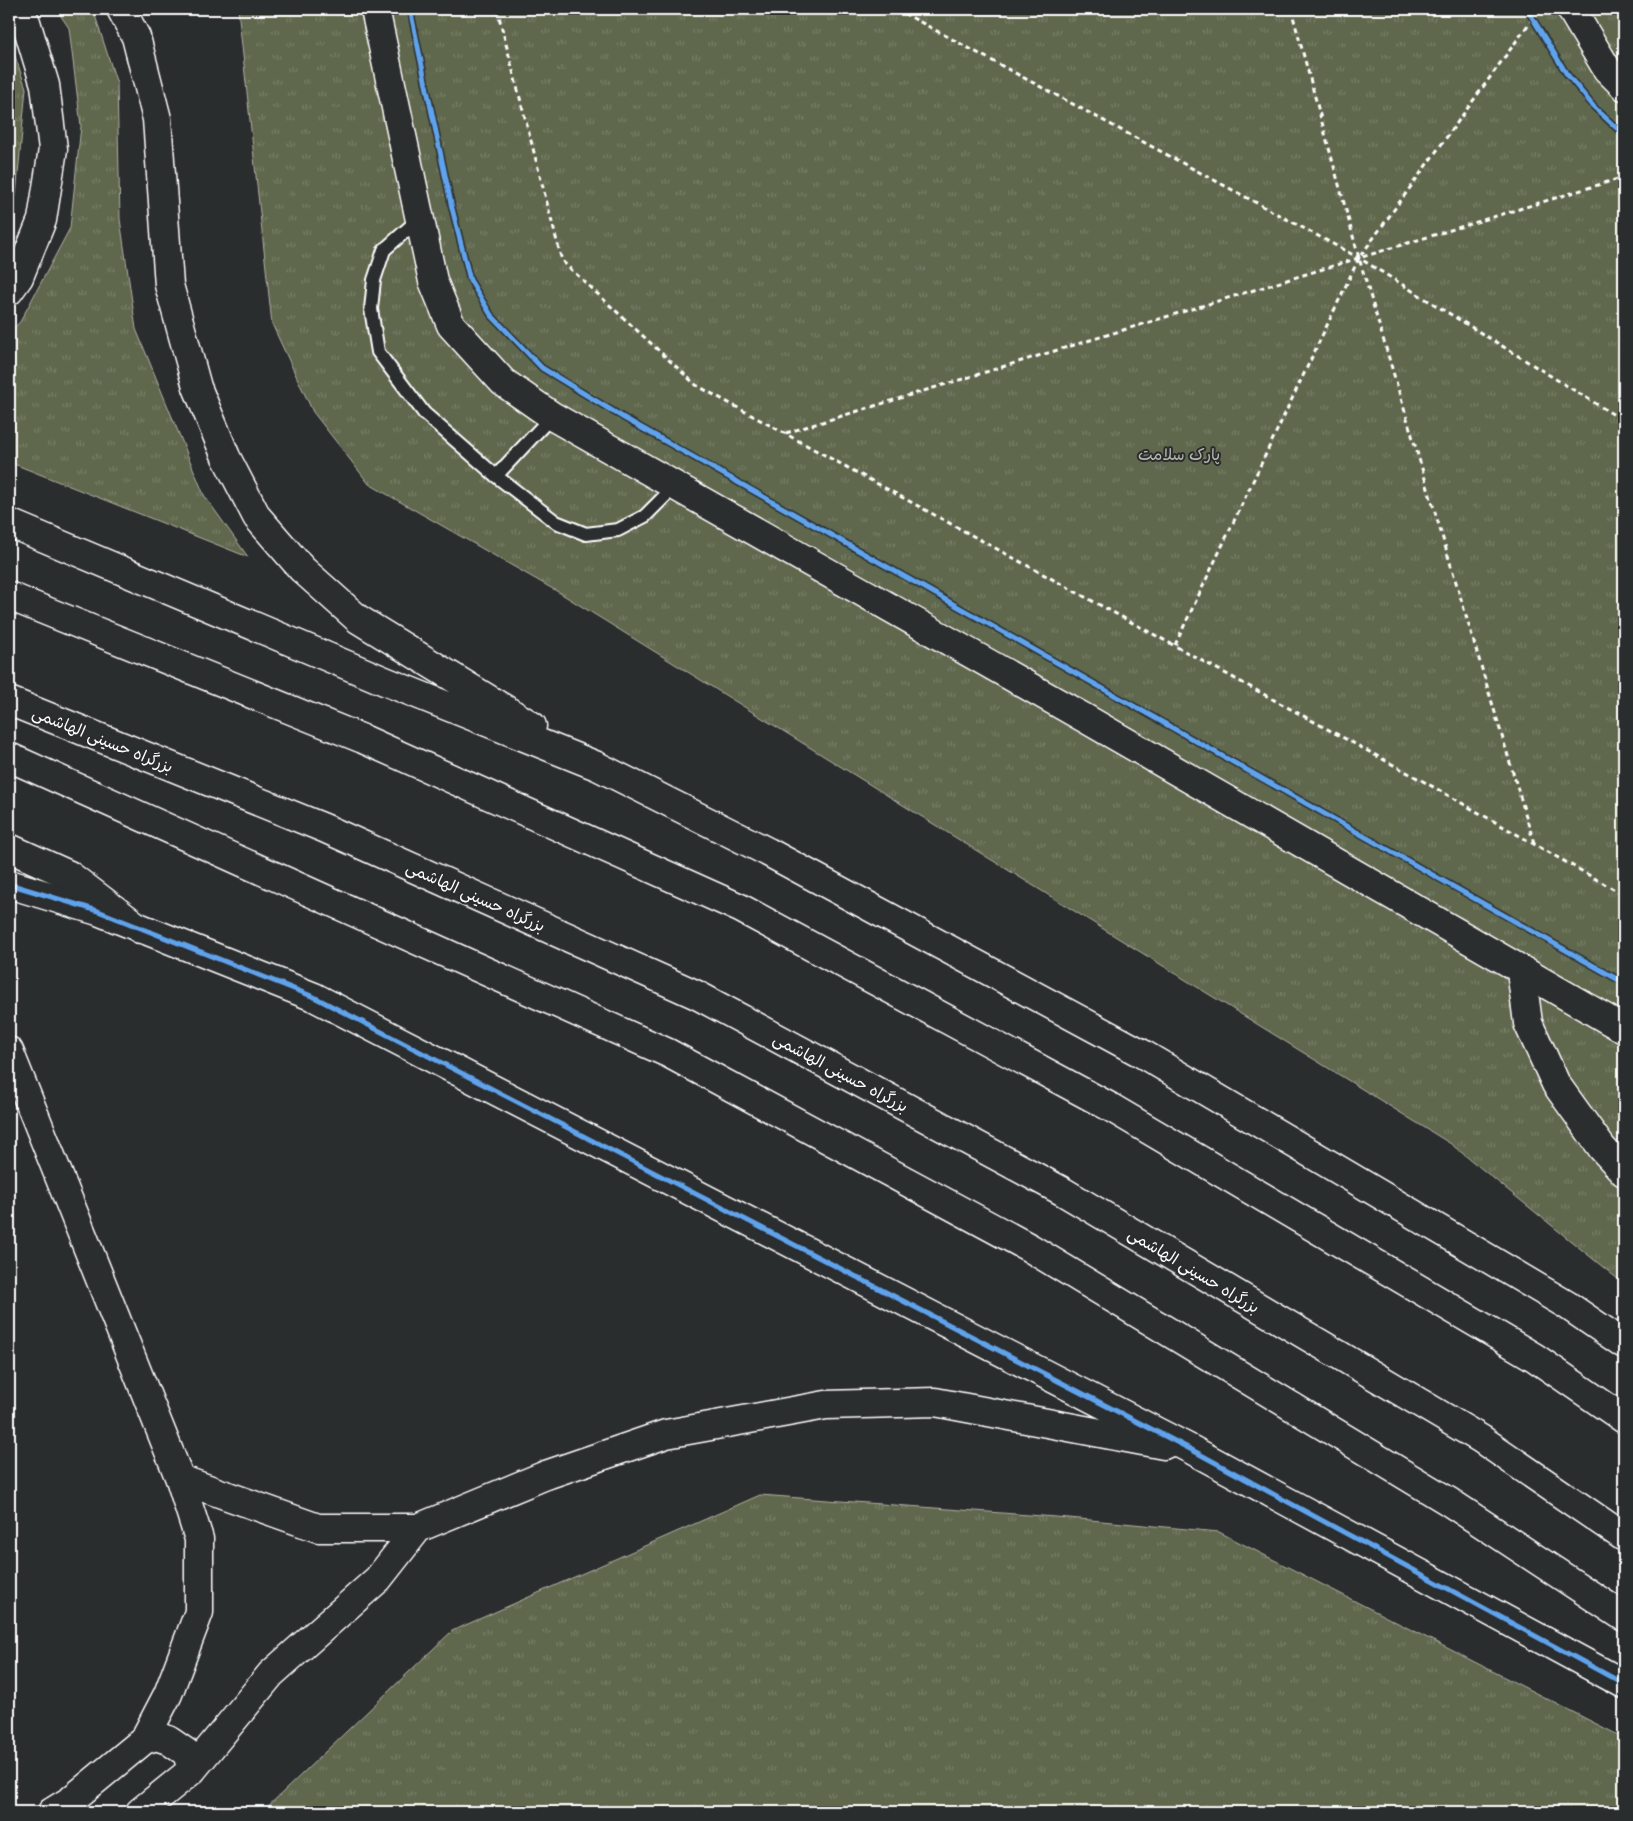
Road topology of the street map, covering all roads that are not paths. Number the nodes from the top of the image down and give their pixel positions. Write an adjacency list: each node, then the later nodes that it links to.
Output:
1 (18, 9): 7 (main road)
2 (121, 9): 15 (main road)
3 (375, 9): 6 (main road)
4 (1571, 9): 5 (main road)
5 (1624, 86)
6 (420, 218): 8 (main road); 9 (lane)
7 (9, 291)
8 (552, 416): 9 (lane); 10 (main road)
9 (496, 476): 10 (lane)
10 (675, 486): 19 (main road)
11 (9, 523): 15 (main road)
12 (9, 596): 24 (main road)
13 (9, 700): 28 (main road, بزرگراه حسینی الهاشمی)
14 (9, 757): 29 (main road)
15 (597, 766): 23 (main road)
16 (9, 848): 18 (main road)
17 (9, 884): 18 (main road)
18 (140, 929): 25 (main road)
19 (1520, 970): 20 (main road); 22 (main road)
20 (1624, 1029)
21 (9, 1051): 26 (main road)
22 (1624, 1172)
23 (1624, 1344)
24 (1624, 1420)
25 (1192, 1450): 27 (main road); 30 (main road)
26 (180, 1479): 27 (main road); 31 (main road)
27 (418, 1528): 32 (main road)
28 (1624, 1537)
29 (1624, 1617)
30 (1624, 1684)
31 (144, 1740): 32 (main road); 33 (main road)
32 (192, 1770): 34 (main road)
33 (52, 1812)
34 (140, 1812)

